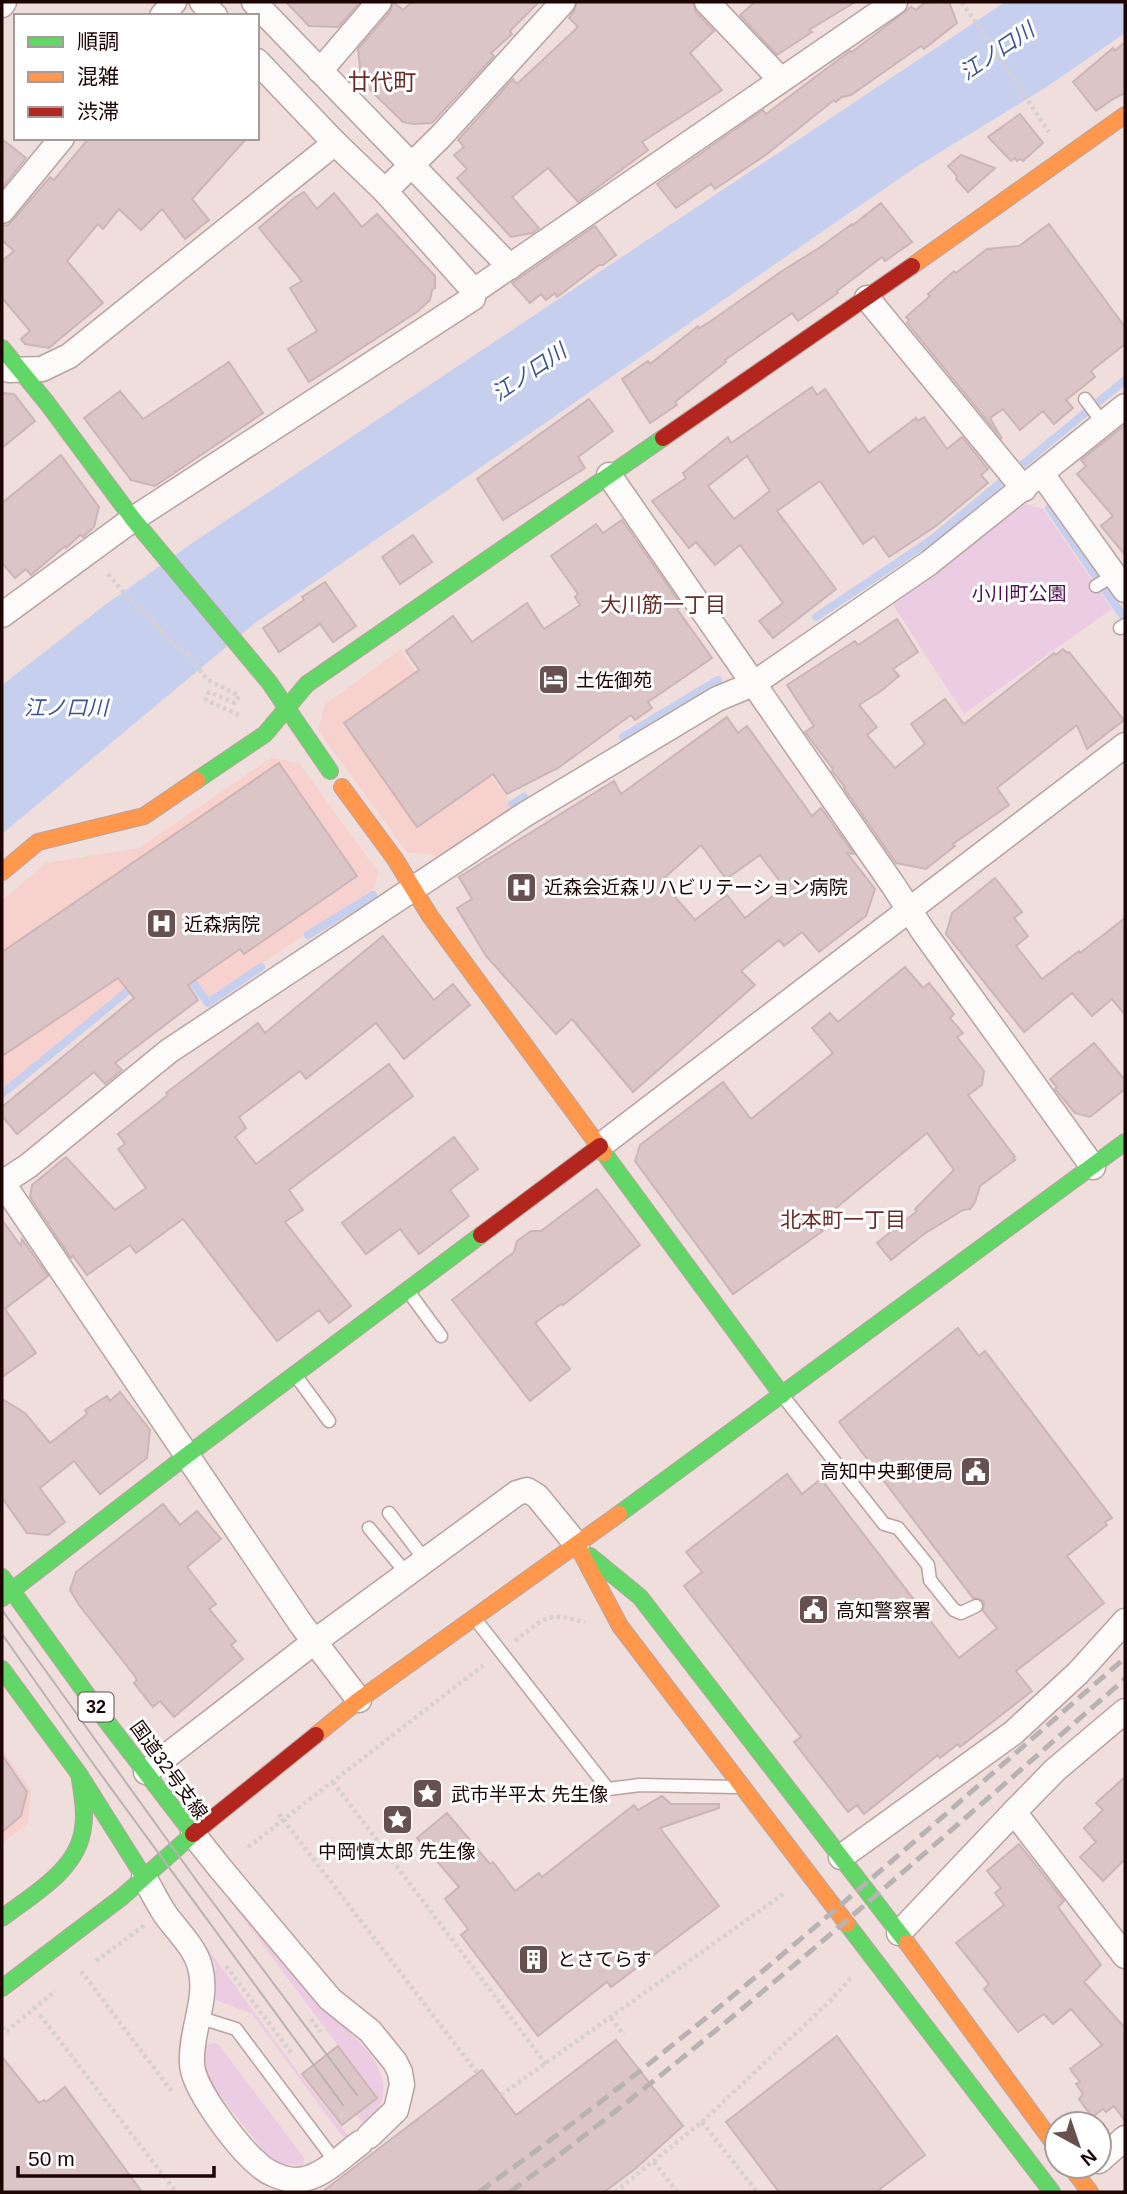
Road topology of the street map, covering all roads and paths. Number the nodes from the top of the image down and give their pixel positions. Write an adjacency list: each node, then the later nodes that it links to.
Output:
1 (254, 2): 8 (street)
2 (379, 2): 8 (street)
3 (563, 2): 14 (street)
4 (707, 2): 9 (street)
5 (895, 2): 9 (street)
6 (962, 2): 10 (path)
7 (259, 63): 13 (street)
8 (320, 71): 14 (street)
9 (781, 80): 17 (street)
10 (1032, 106)
11 (1125, 115): 19 (main road)
12 (60, 140): 16 (street)
13 (335, 143): 15 (street); 21 (street)
14 (412, 165): 15 (street); 17 (street)
15 (385, 191): 18 (street)
16 (2, 211)
17 (510, 267): 18 (street)
18 (474, 292): 27 (street)
19 (867, 298): 25 (main road); 26 (street)
20 (2, 348): 21 (main road)
21 (10, 370): 27 (main road)
22 (1085, 399): 24 (lane)
23 (1125, 406): 24 (street)
24 (1103, 423): 26 (street)
25 (609, 475): 31 (street); 34 (main road)
26 (1022, 477): 29 (street); 31 (street)
27 (133, 519): 30 (street); 34 (main road)
28 (108, 575): 32 (path)
29 (1112, 583)
30 (2, 615)
31 (753, 684): 40 (street); 41 (street)
32 (236, 702): 33 (path); 35 (path)
33 (244, 706)
34 (287, 710): 37 (main road); 39 (main road)
35 (247, 719)
36 (1125, 746): 41 (street)
37 (330, 771)
38 (342, 787): 40 (main road)
39 (2, 872)
40 (413, 889): 43 (main road); 45 (street)
41 (909, 909): 43 (street); 44 (street)
42 (1125, 1142): 44 (main road)
43 (600, 1146): 46 (main road); 49 (main road)
44 (1093, 1167): 49 (main road)
45 (2, 1183): 51 (street)
46 (408, 1291): 47 (lane); 48 (main road)
47 (441, 1336)
48 (295, 1375): 50 (lane); 51 (main road)
49 (782, 1395): 54 (main road); 58 (lane)
50 (329, 1421)
51 (186, 1456): 57 (main road); 61 (street)
52 (389, 1513): 55 (lane)
53 (369, 1528): 55 (lane)
54 (577, 1545): 55 (street); 59 (main road); 68 (main road); 72 (main road)
55 (416, 1567): 61 (street)
56 (2, 1577): 57 (main road, 国道32号支線 / 32)
57 (7, 1594): 65 (main road, 国道32号支線 / 32)
58 (976, 1605)
59 (474, 1618): 63 (main road); 68 (lane)
60 (1125, 1621): 72 (street)
61 (314, 1642): 63 (street); 65 (street)
62 (2, 1669): 66 (main road)
63 (359, 1700): 71 (main road)
64 (1125, 1711): 69 (street)
65 (146, 1772): 71 (main road, 国道32号支線 / 32)
66 (79, 1774): 73 (main road); 75 (main road)
67 (333, 1782): 91 (path)
68 (743, 1787): 105 (main road)
69 (1014, 1812): 77 (street); 78 (street)
70 (279, 1814): 92 (path)
71 (193, 1834): 73 (main road, 国道32号支線); 99 (street)
72 (841, 1857): 77 (main road)
73 (144, 1877): 83 (main road, 国道32号支線); 86 (street)
74 (792, 1887): 87 (path)
75 (2, 1918)
76 (149, 1922): 80 (path)
77 (899, 1933): 98 (main road)
78 (1122, 1947)
79 (219, 1956): 90 (path)
80 (92, 1963)
81 (81, 1971): 94 (path)
82 (856, 1973): 96 (path)
83 (2, 1988)
84 (51, 1995): 88 (path)
85 (40, 2015): 101 (path)
86 (198, 2017): 99 (lane); 99 (street)
87 (611, 2018): 89 (path); 91 (path)
88 (2, 2027)
89 (624, 2035)
90 (293, 2055)
91 (546, 2064): 93 (path)
92 (478, 2074)
93 (501, 2095)
94 (175, 2096)
95 (689, 2121): 97 (path)
96 (702, 2122): 97 (path); 104 (path)
97 (694, 2128): 100 (path)
98 (1043, 2129)
99 (335, 2161)
100 (654, 2162): 102 (path); 103 (path)
101 (176, 2192)
102 (615, 2192)
103 (677, 2192)
104 (757, 2192)
105 (1052, 2192)

